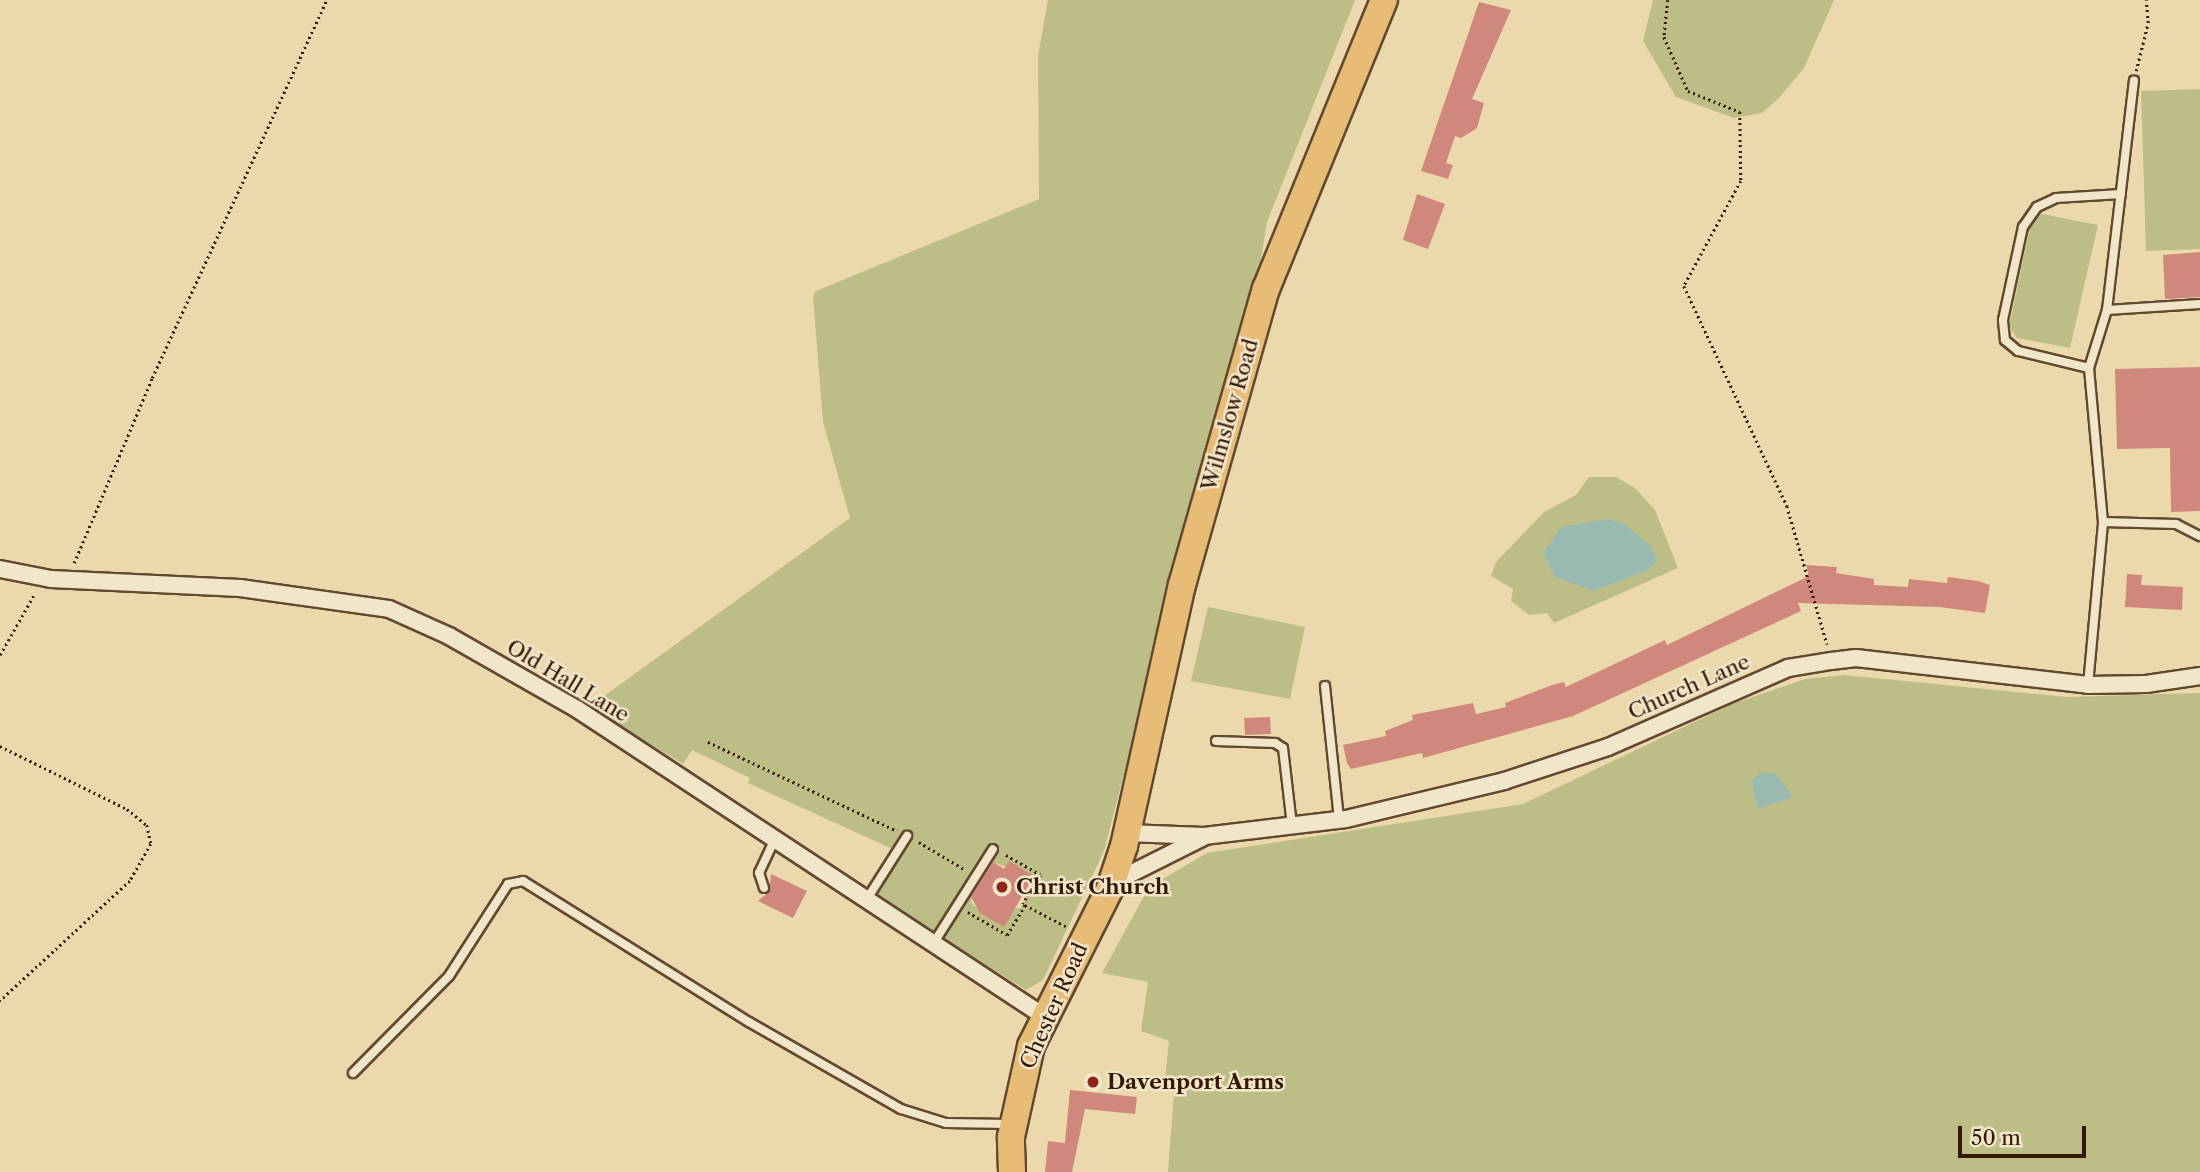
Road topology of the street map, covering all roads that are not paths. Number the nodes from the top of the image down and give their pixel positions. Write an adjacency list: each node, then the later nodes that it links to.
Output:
1 (1384, 0): 19 (main road, Wilmslow Road)
2 (2134, 81): 3 (lane)
3 (2121, 194): 5 (lane); 6 (lane)
4 (2200, 304): 5 (lane)
5 (2107, 310): 6 (lane)
6 (2089, 368): 7 (lane)
7 (2103, 522): 8 (lane); 11 (lane)
8 (2200, 536)
9 (0, 569): 18 (street, Old Hall Lane)
10 (2200, 676): 11 (street, Church Lane)
11 (2088, 685): 14 (street, Church Lane)
12 (1325, 686): 14 (lane)
13 (1216, 741): 15 (lane)
14 (1339, 820): 15 (street, Church Lane)
15 (1292, 825): 17 (street, Church Lane)
16 (907, 836): 23 (lane)
17 (1205, 836): 19 (street, Church Lane); 21 (street, Church Lane)
18 (776, 837): 22 (lane); 23 (street, Old Hall Lane)
19 (1125, 840): 21 (main road, Chester Road)
20 (993, 849): 24 (lane)
21 (1112, 884): 25 (main road, Chester Road)
22 (764, 888)
23 (867, 899): 24 (street, Old Hall Lane)
24 (933, 944): 25 (street, Old Hall Lane)
25 (1046, 1013): 27 (main road, Chester Road)
26 (353, 1073): 27 (lane)
27 (1013, 1124): 28 (main road, Chester Road)
28 (1012, 1172)

